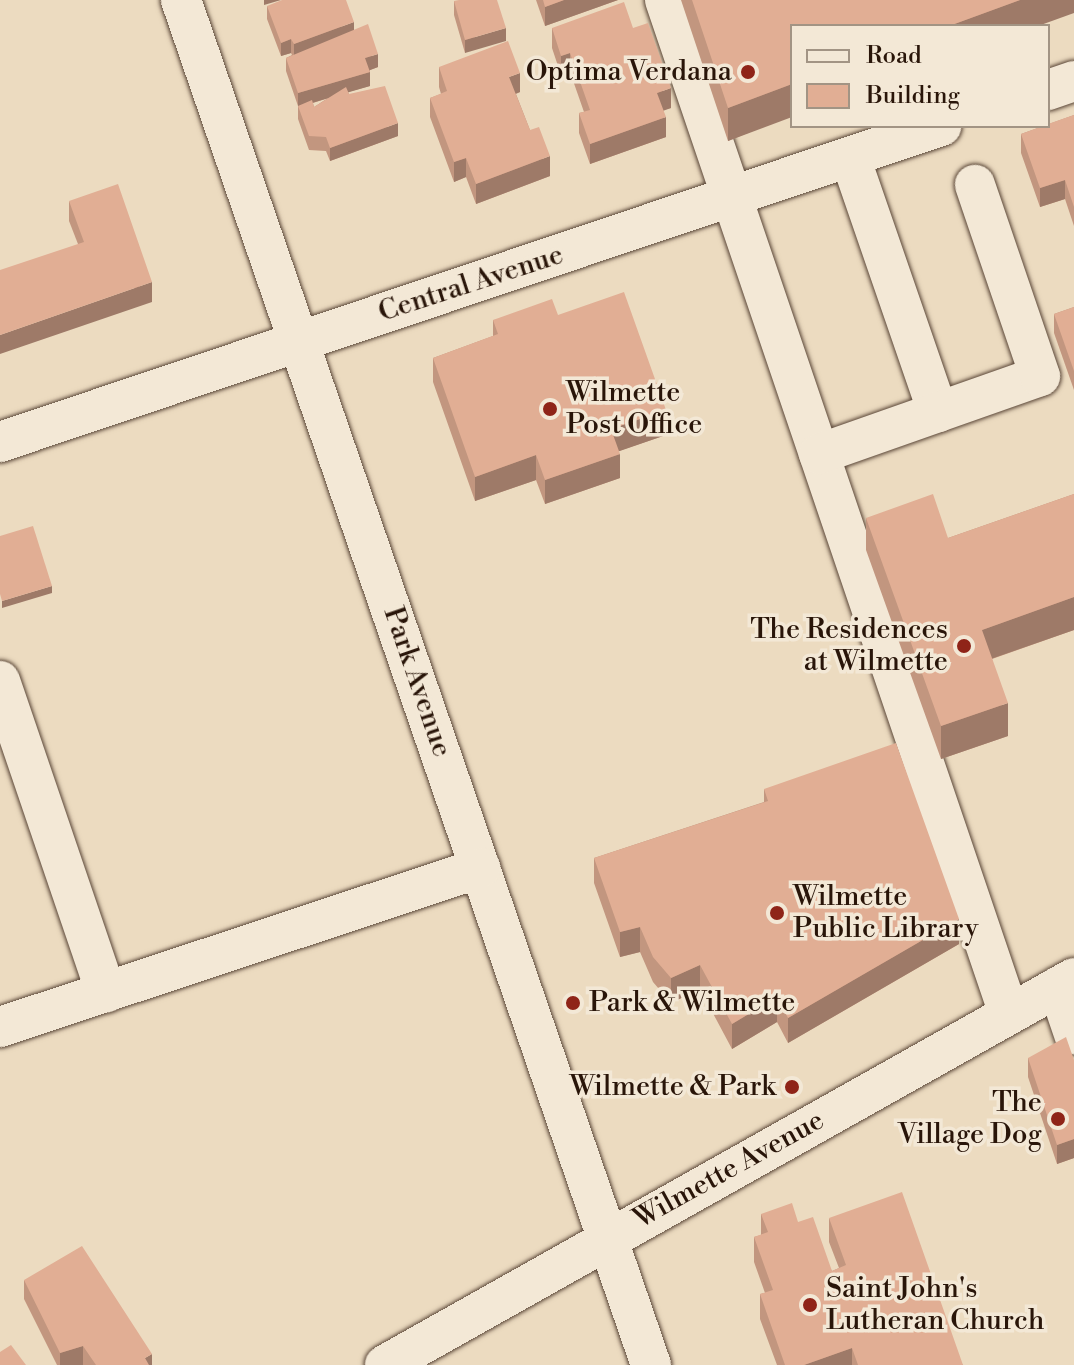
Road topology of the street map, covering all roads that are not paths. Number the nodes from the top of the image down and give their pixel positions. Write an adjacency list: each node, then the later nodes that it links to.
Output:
1 (181, 0): 9 (street, Park Avenue)
2 (665, 0): 8 (street)
3 (1074, 81): 4 (street)
4 (1050, 89)
5 (935, 128): 6 (street, Central Avenue)
6 (850, 157): 8 (street, Central Avenue); 10 (street)
7 (975, 185): 10 (street)
8 (732, 197): 9 (street, Central Avenue); 12 (street)
9 (300, 341): 11 (street, Central Avenue); 14 (street, Park Avenue)
10 (938, 412): 12 (street)
11 (0, 442)
12 (819, 454): 17 (street)
13 (0, 681): 16 (street)
14 (480, 868): 16 (street); 20 (street, Park Avenue)
15 (1066, 983): 17 (street, Wilmette Avenue); 19 (street)
16 (106, 992): 18 (street)
17 (1009, 1014): 20 (street, Wilmette Avenue)
18 (0, 1027)
19 (1074, 1034)
20 (607, 1239): 21 (street, Wilmette Avenue); 22 (street, Park Avenue)
21 (385, 1365)
22 (651, 1365)

